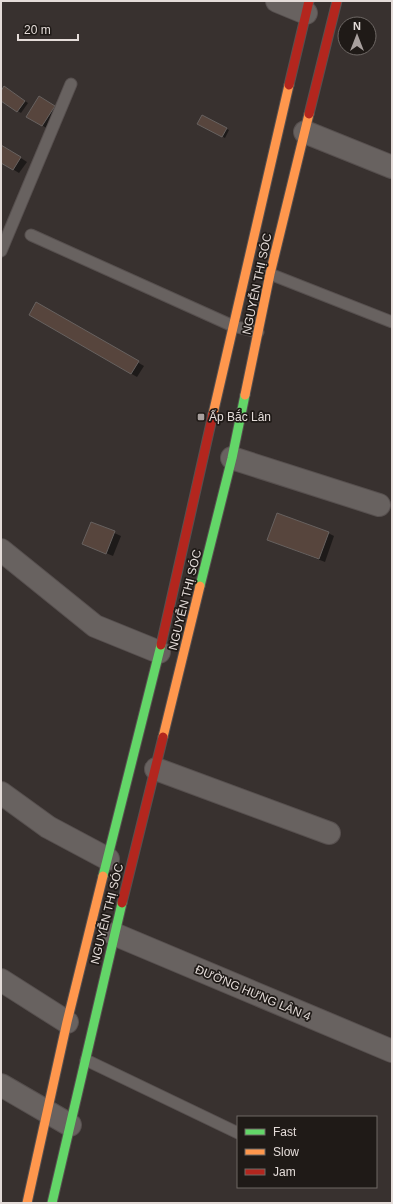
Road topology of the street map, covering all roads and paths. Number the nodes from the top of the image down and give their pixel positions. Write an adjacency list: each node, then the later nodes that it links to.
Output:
1 (277, 1): 3 (street)
2 (337, 1): 5 (main road, NGUYỄN THỊ SÓC)
3 (307, 7): 9 (main road, NGUYỄN THỊ SÓC)
4 (71, 84): 8 (lane)
5 (305, 132): 6 (street); 10 (main road, NGUYỄN THỊ SÓC)
6 (392, 166)
7 (31, 235): 12 (lane)
8 (1, 251)
9 (246, 265): 10 (street); 12 (main road, NGUYỄN THỊ SÓC)
10 (270, 274): 11 (lane); 13 (main road, NGUYỄN THỊ SÓC)
11 (392, 322)
12 (232, 326): 13 (lane); 17 (main road, NGUYỄN THỊ SÓC)
13 (258, 332): 14 (main road, NGUYỄN THỊ SÓC)
14 (232, 458): 15 (street); 18 (main road, NGUYỄN THỊ SÓC)
15 (379, 505)
16 (1, 550): 17 (street)
17 (159, 652): 21 (main road, NGUYỄN THỊ SÓC)
18 (156, 769): 20 (street); 22 (main road, NGUYỄN THỊ SÓC)
19 (1, 793): 21 (street)
20 (329, 833)
21 (108, 859): 24 (main road, NGUYỄN THỊ SÓC)
22 (114, 934): 25 (street, ĐƯỜNG HƯNG LÂN 4); 26 (main road, NGUYỄN THỊ SÓC)
23 (1, 980): 24 (street)
24 (67, 1022): 28 (main road, NGUYỄN THỊ SÓC)
25 (392, 1051)
26 (86, 1060): 29 (main road, NGUYỄN THỊ SÓC); 30 (lane)
27 (1, 1086): 28 (street)
28 (47, 1112): 29 (street); 31 (main road, NGUYỄN THỊ SÓC)
29 (70, 1125): 32 (main road, NGUYỄN THỊ SÓC)
30 (237, 1133)
31 (27, 1203)
32 (52, 1203)

